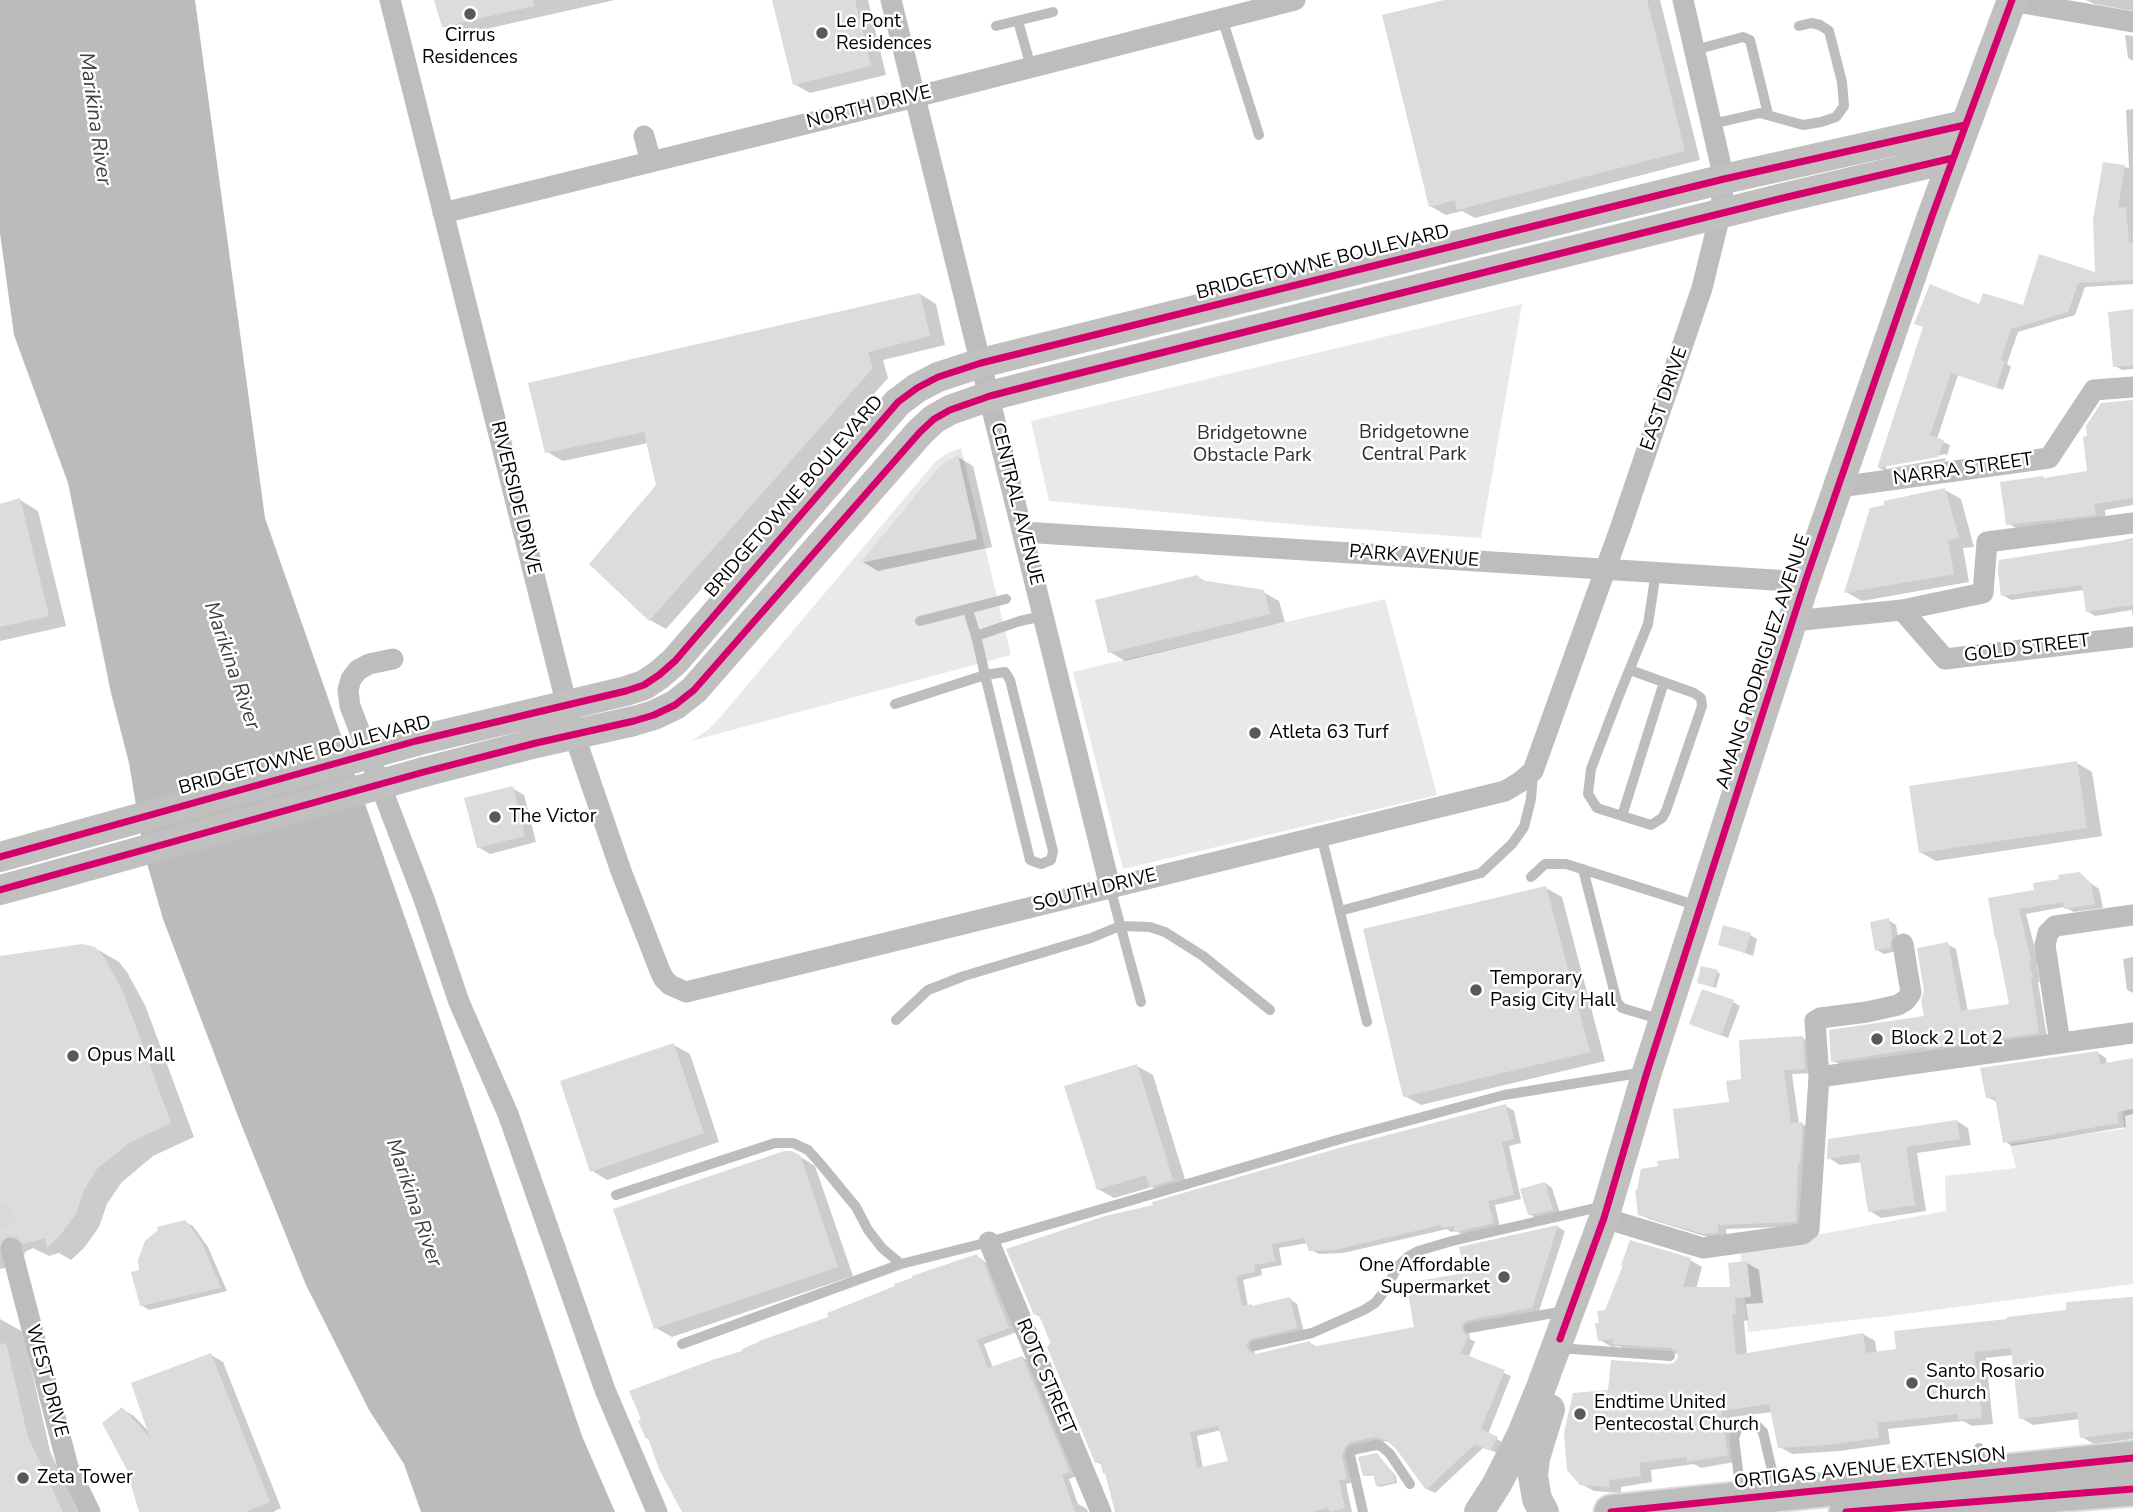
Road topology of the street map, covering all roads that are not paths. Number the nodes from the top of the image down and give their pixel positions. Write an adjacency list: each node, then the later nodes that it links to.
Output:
1 (390, 0): 23 (street, RIVERSIDE DRIVE)
2 (891, 0): 14 (street, CENTRAL AVENUE)
3 (1295, 0): 7 (street, NORTH DRIVE)
4 (1683, 0): 12 (street, EAST DRIVE)
5 (2012, 1): 9 (street); 17 (street, AMANG RODRIGUEZ AVENUE)
6 (1053, 12): 8 (lane)
7 (1222, 18): 13 (street, NORTH DRIVE); 18 (lane)
8 (1018, 21): 10 (lane); 13 (lane)
9 (2133, 22)
10 (996, 26)
11 (1799, 26): 15 (lane)
12 (1695, 50): 15 (lane); 16 (street, EAST DRIVE)
13 (1031, 67): 14 (street, NORTH DRIVE)
14 (915, 97): 21 (street, NORTH DRIVE); 25 (street, CENTRAL AVENUE)
15 (1768, 114): 16 (lane)
16 (1712, 124): 22 (street, EAST DRIVE)
17 (1965, 125): 20 (street, AMANG RODRIGUEZ AVENUE); 22 (street, BRIDGETOWNE BOULEVARD)
18 (1259, 135)
19 (644, 136): 21 (street)
20 (1953, 158): 24 (street); 28 (street, AMANG RODRIGUEZ AVENUE)
21 (651, 162): 23 (street, NORTH DRIVE)
22 (1724, 179): 24 (street, EAST DRIVE); 25 (street, BRIDGETOWNE BOULEVARD)
23 (443, 213): 47 (street, RIVERSIDE DRIVE)
24 (1720, 215): 27 (street); 31 (street, EAST DRIVE)
25 (981, 363): 27 (street, CENTRAL AVENUE); 47 (street, BRIDGETOWNE BOULEVARD)
26 (2133, 387): 28 (street, NARRA STREET)
27 (990, 396): 30 (street, CENTRAL AVENUE); 48 (street)
28 (1839, 487): 33 (street, AMANG RODRIGUEZ AVENUE)
29 (2133, 523): 36 (street)
30 (1023, 532): 31 (street, PARK AVENUE); 37 (street, CENTRAL AVENUE)
31 (1606, 569): 32 (street, PARK AVENUE); 49 (street, EAST DRIVE)
32 (1656, 572): 33 (street, PARK AVENUE); 43 (lane)
33 (1805, 582): 39 (street, AMANG RODRIGUEZ AVENUE)
34 (1006, 599): 35 (lane)
35 (968, 610): 38 (lane); 40 (lane)
36 (1902, 610): 39 (street); 41 (street, GOLD STREET)
37 (1043, 616): 40 (lane); 55 (street, CENTRAL AVENUE)
38 (920, 621)
39 (1793, 621): 57 (street, AMANG RODRIGUEZ AVENUE)
40 (976, 636): 44 (lane)
41 (2133, 637)
42 (393, 659): 90 (street)
43 (1630, 670): 45 (lane); 50 (lane)
44 (985, 675): 44 (lane); 46 (lane)
45 (1664, 682): 50 (lane); 50 (lane)
46 (895, 704)
47 (567, 705): 48 (street, RIVERSIDE DRIVE); 52 (street, BRIDGETOWNE BOULEVARD, bridge)
48 (574, 734): 56 (street, bridge); 62 (street, RIVERSIDE DRIVE)
49 (1527, 777): 51 (street, SOUTH DRIVE); 58 (lane)
50 (1622, 816)
51 (1321, 835): 55 (street, SOUTH DRIVE); 58 (lane)
52 (0, 857)
53 (1583, 869): 54 (lane); 57 (lane); 66 (lane)
54 (1531, 877)
55 (1110, 887): 60 (lane); 62 (street, SOUTH DRIVE)
56 (0, 890)
57 (1700, 906): 66 (street, AMANG RODRIGUEZ AVENUE)
58 (1340, 911): 67 (lane)
59 (2133, 915): 69 (street)
60 (1120, 926): 63 (lane); 64 (lane); 65 (lane)
61 (1903, 944): 71 (street)
62 (670, 985)
63 (1141, 1002)
64 (1270, 1010)
65 (896, 1020)
66 (1664, 1021): 70 (street, AMANG RODRIGUEZ AVENUE)
67 (1367, 1022)
68 (2133, 1033): 69 (street)
69 (2060, 1043): 71 (street)
70 (1647, 1072): 73 (street, AMANG RODRIGUEZ AVENUE); 74 (lane)
71 (1819, 1077): 73 (street)
72 (616, 1195): 76 (lane)
73 (1606, 1212): 78 (street, AMANG RODRIGUEZ AVENUE); 82 (lane)
74 (989, 1242): 76 (lane); 91 (street, ROTC STREET)
75 (10, 1248): 77 (street, WEST DRIVE)
76 (901, 1264): 80 (lane)
77 (8, 1273): 89 (street, WEST DRIVE)
78 (1571, 1310): 79 (lane); 81 (street, AMANG RODRIGUEZ AVENUE)
79 (1469, 1328)
80 (682, 1344)
81 (1558, 1345): 83 (lane); 93 (street, AMANG RODRIGUEZ AVENUE); 94 (street, AMANG RODRIGUEZ AVENUE)
82 (1254, 1346)
83 (1670, 1356)
84 (2133, 1458): 87 (main road, ORTIGAS AVENUE EXTENSION)
85 (1410, 1484): 92 (lane)
86 (2126, 1493): 96 (main road)
87 (1778, 1494): 88 (main road, ORTIGAS AVENUE EXTENSION); 88 (lane)
88 (1742, 1498): 95 (main road, ORTIGAS AVENUE EXTENSION)
89 (90, 1512)
90 (657, 1512)
91 (1101, 1512)
92 (1363, 1512)
93 (1479, 1512)
94 (1544, 1512)
95 (1611, 1512)
96 (1846, 1512)

